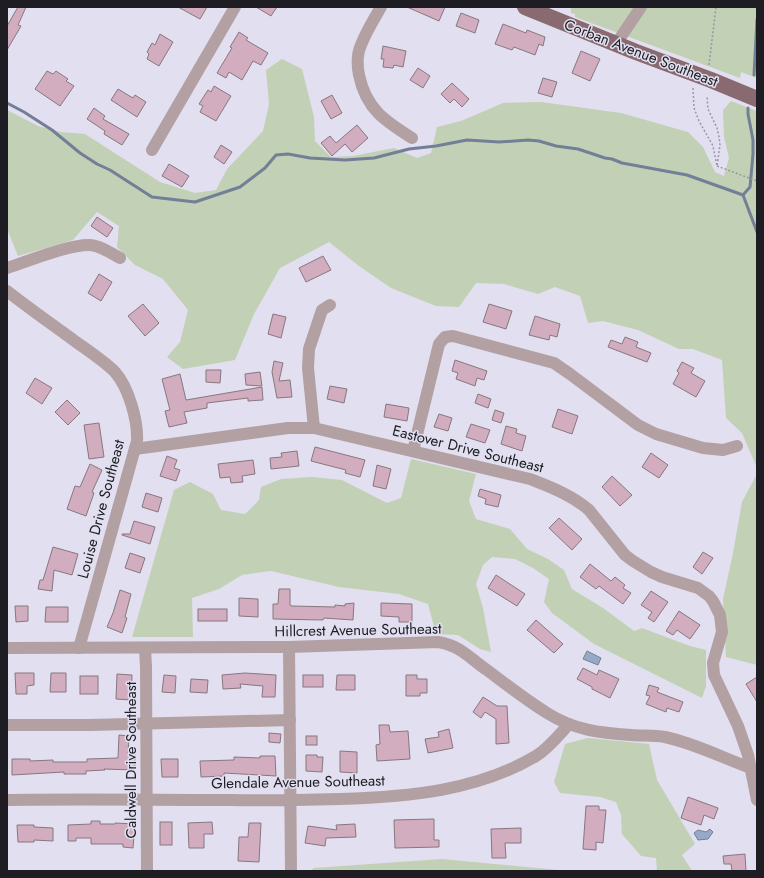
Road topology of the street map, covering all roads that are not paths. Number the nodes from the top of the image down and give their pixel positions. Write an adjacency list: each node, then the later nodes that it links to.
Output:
1 (235, 7): 8 (street)
2 (381, 7): 7 (street)
3 (525, 7): 5 (main road, Corban Avenue Southeast)
4 (641, 7): 5 (street)
5 (616, 44): 6 (main road, Corban Avenue Southeast)
6 (757, 99)
7 (412, 138)
8 (152, 150)
9 (120, 258): 10 (street)
10 (7, 268)
11 (7, 291): 15 (street, Louise Drive Southeast)
12 (330, 305): 13 (street)
13 (314, 428): 15 (street, Eastover Drive Southeast); 16 (street, Eastover Drive Southeast)
14 (738, 446): 16 (street)
15 (135, 449): 19 (street, Louise Drive Southeast)
16 (413, 451): 25 (street, Eastover Drive Southeast)
17 (289, 647): 20 (street, Hillcrest Avenue Southeast); 21 (street); 24 (street, Hillcrest Avenue Southeast)
18 (7, 648): 19 (street, Hillcrest Avenue Southeast)
19 (79, 648): 20 (street, Hillcrest Avenue Southeast)
20 (145, 648): 23 (street, Caldwell Drive Southeast)
21 (290, 720): 23 (street); 29 (street)
22 (7, 724): 23 (street)
23 (147, 724): 27 (street, Caldwell Drive Southeast)
24 (569, 724): 25 (street, Hillcrest Avenue Southeast); 29 (street, Glendale Avenue Southeast)
25 (750, 768): 28 (street, Eastover Drive Southeast)
26 (7, 800): 27 (street, Glendale Avenue Southeast)
27 (147, 800): 29 (street, Glendale Avenue Southeast); 30 (street, Caldwell Drive Southeast)
28 (757, 800)
29 (291, 801): 31 (street)
30 (148, 871)
31 (291, 871)

